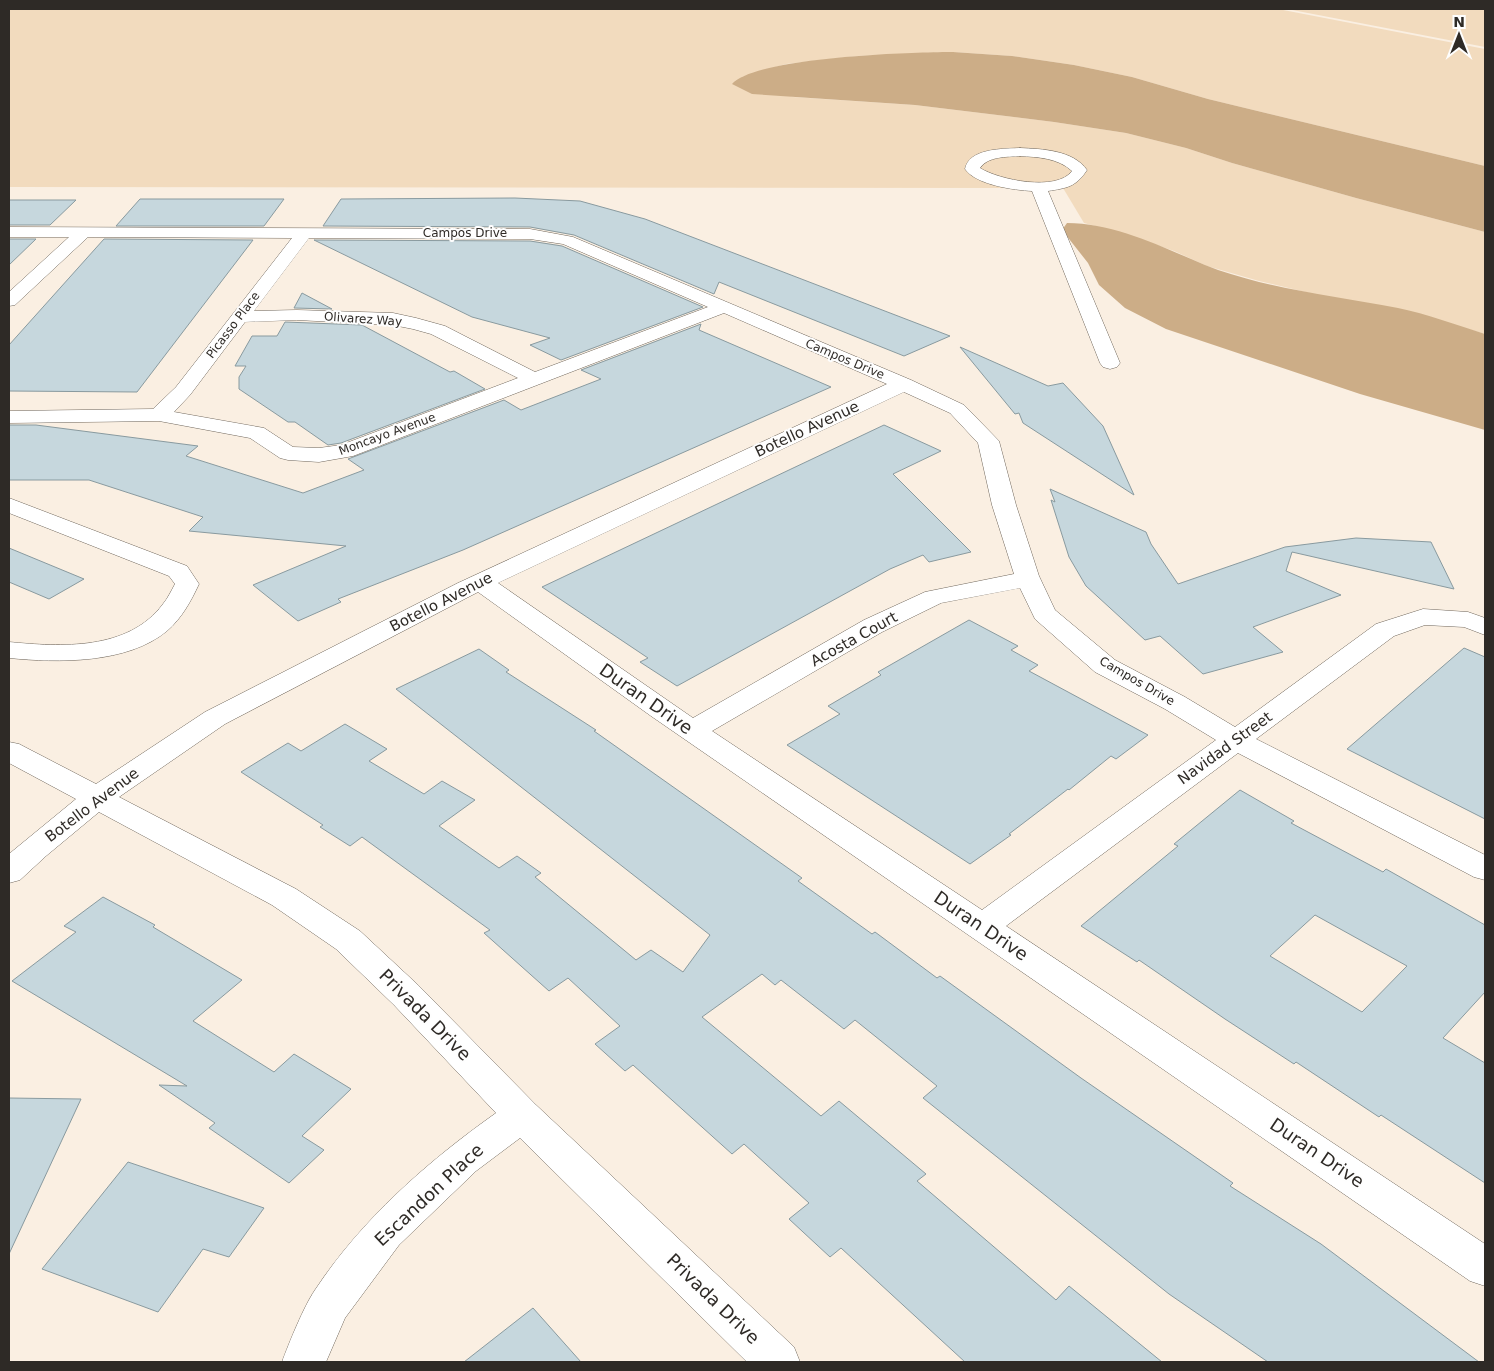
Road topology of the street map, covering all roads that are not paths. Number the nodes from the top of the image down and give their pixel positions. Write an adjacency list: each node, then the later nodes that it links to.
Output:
1 (1038, 186): 1 (street); 8 (street)
2 (9, 232): 3 (street, Campos Drive)
3 (84, 232): 4 (street, Campos Drive); 5 (street)
4 (304, 233): 6 (street, Campos Drive); 7 (street, Picasso Place)
5 (9, 301)
6 (724, 307): 9 (street, Moncayo Avenue); 10 (street, Campos Drive)
7 (240, 317): 9 (street, Olivarez Way); 11 (street, Picasso Place)
8 (1110, 363)
9 (534, 379): 11 (street, Moncayo Avenue)
10 (904, 384): 14 (street, Campos Drive); 15 (street, Botello Avenue)
11 (159, 415): 12 (street, Moncayo Avenue)
12 (9, 417)
13 (9, 505): 17 (street)
14 (1028, 579): 18 (street, Acosta Court); 19 (street, Campos Drive)
15 (480, 582): 18 (street, Duran Drive); 21 (street, Botello Avenue)
16 (1485, 627): 19 (street, Navidad Street)
17 (9, 650)
18 (692, 731): 24 (street, Duran Drive)
19 (1236, 740): 22 (street, Campos Drive); 24 (street, Navidad Street)
20 (9, 751): 21 (street, Privada Drive)
21 (98, 797): 23 (street, Botello Avenue); 25 (street, Privada Drive)
22 (1485, 869)
23 (9, 872)
24 (982, 927): 26 (street, Duran Drive)
25 (522, 1115): 27 (street, Escandon Place); 28 (street, Privada Drive)
26 (1485, 1267)
27 (304, 1362)
28 (778, 1362)

